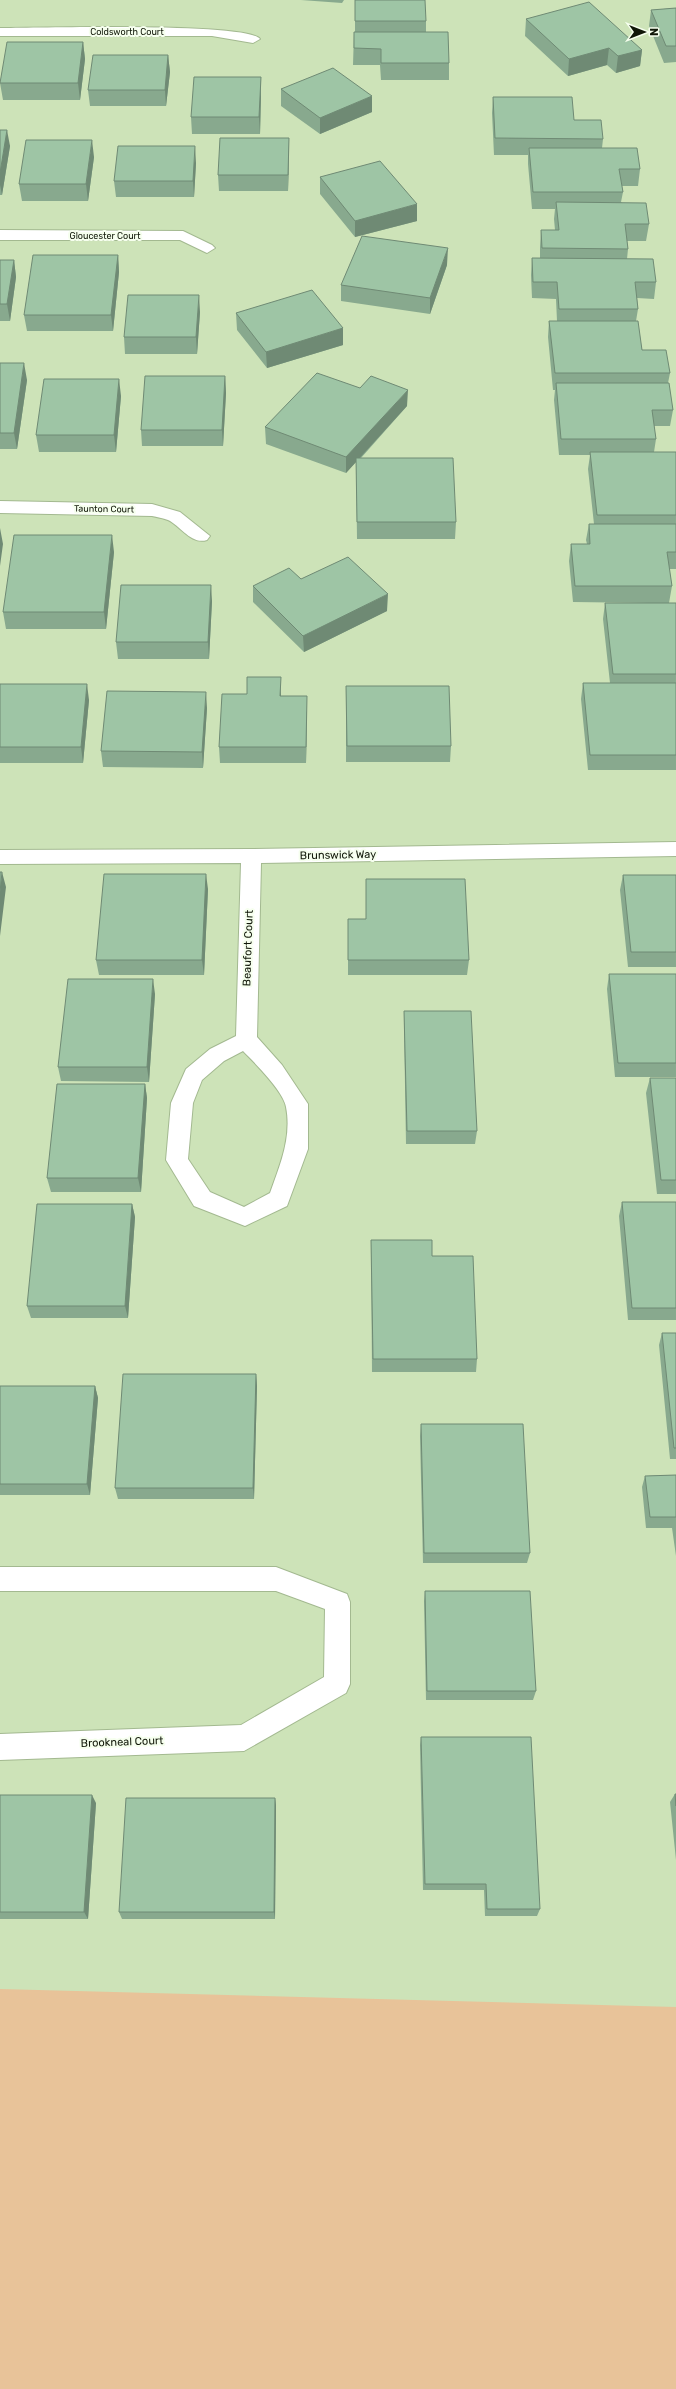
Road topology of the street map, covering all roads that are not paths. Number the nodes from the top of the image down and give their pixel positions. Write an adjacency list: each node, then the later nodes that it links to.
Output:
1 (0, 32): 2 (street, Coldsworth Court)
2 (253, 39)
3 (0, 235): 4 (street, Gloucester Court)
4 (207, 248)
5 (0, 507): 6 (street, Taunton Court)
6 (201, 536)
7 (676, 849): 8 (street, Brunswick Way)
8 (251, 856): 9 (street, Brunswick Way); 10 (street, Beaufort Court)
9 (0, 857)
10 (246, 1040): 10 (street)
11 (0, 1579): 12 (street, Brookneal Court)
12 (0, 1746)

